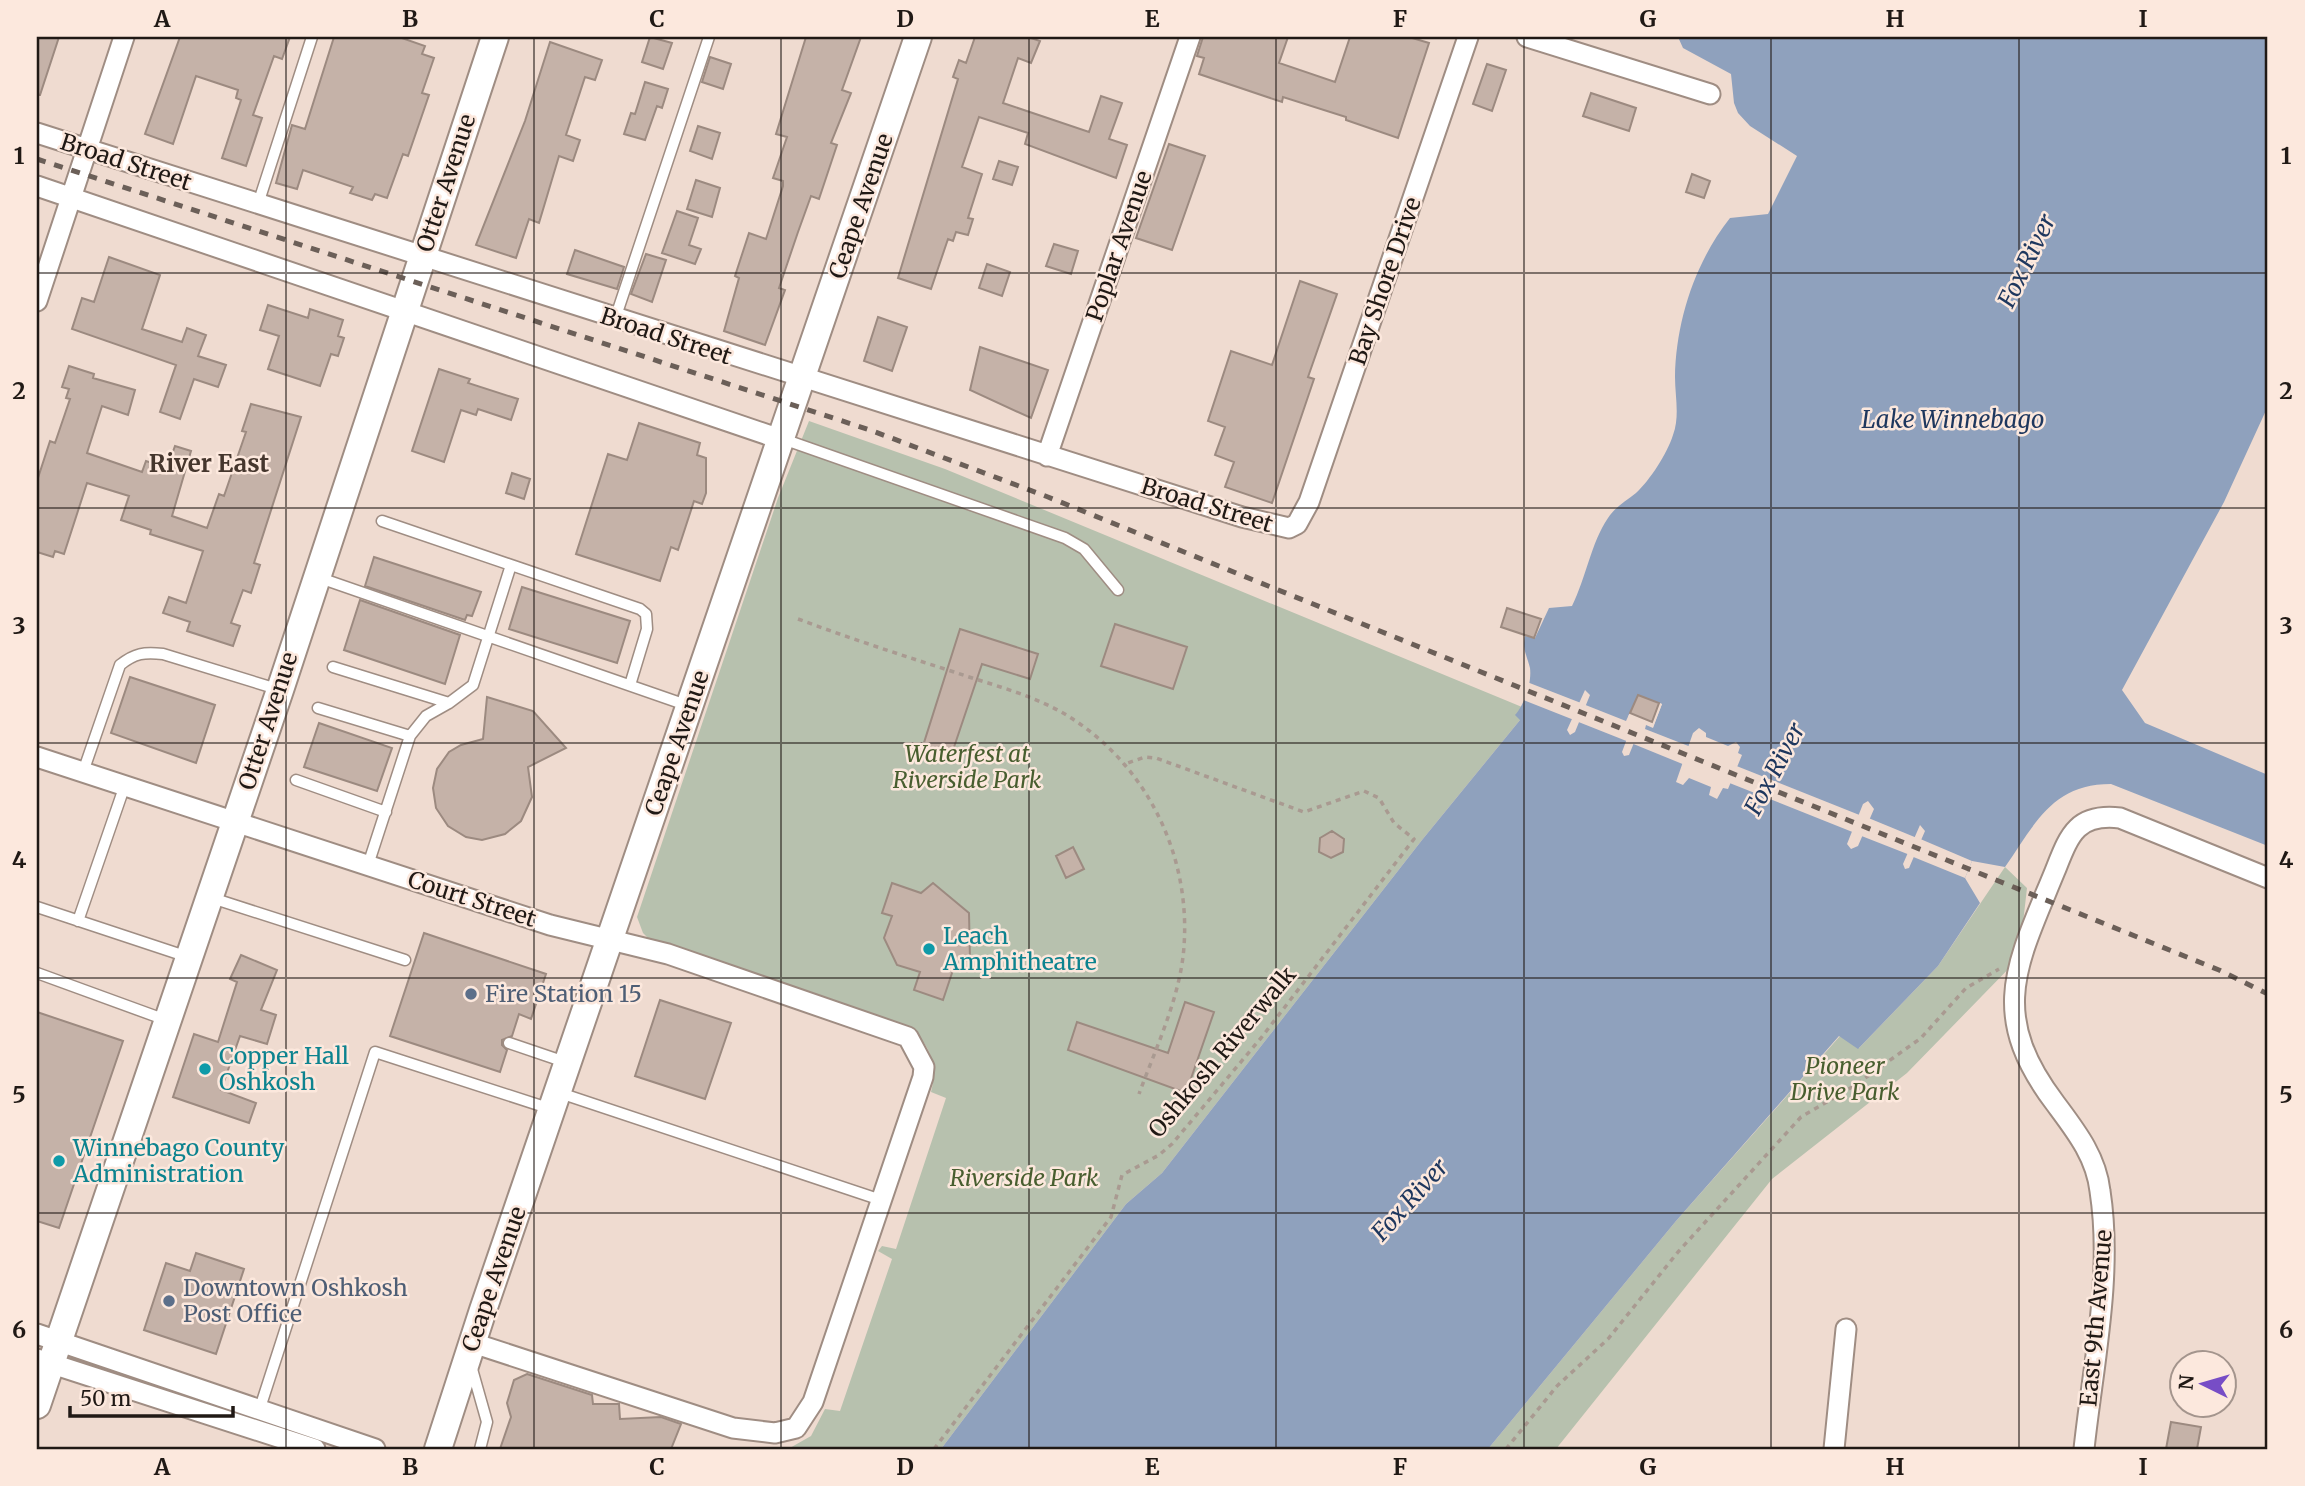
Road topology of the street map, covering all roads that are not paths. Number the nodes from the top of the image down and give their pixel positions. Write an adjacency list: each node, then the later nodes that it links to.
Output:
1 (124, 37): 11 (street)
2 (312, 37): 14 (lane)
3 (495, 37): 15 (street, Otter Avenue)
4 (709, 37): 18 (lane)
5 (918, 37): 19 (street, Ceape Avenue)
6 (1190, 37): 21 (street, Poplar Avenue)
7 (1468, 37): 23 (street, Bay Shore Drive)
8 (1527, 37): 9 (street)
9 (1710, 94)
10 (37, 133): 11 (street, Broad Street)
11 (87, 149): 13 (street); 14 (street, Broad Street)
12 (37, 186): 13 (street)
13 (71, 198): 16 (street); 17 (street)
14 (258, 204): 15 (street, Broad Street)
15 (421, 257): 17 (street, Otter Avenue); 18 (street, Broad Street)
16 (37, 301)
17 (404, 310): 20 (street); 25 (street, Otter Avenue)
18 (614, 319): 19 (street, Broad Street)
19 (802, 379): 20 (street, Ceape Avenue); 21 (street, Broad Street)
20 (780, 439): 26 (lane); 32 (street, Ceape Avenue)
21 (1047, 456): 23 (street, Broad Street)
22 (382, 521): 24 (lane)
23 (1297, 524)
24 (510, 565): 27 (lane); 29 (lane)
25 (315, 577): 27 (lane); 30 (street, Otter Avenue)
26 (1118, 590)
27 (488, 637): 29 (lane); 31 (lane)
28 (333, 667): 31 (lane)
29 (630, 685): 32 (lane)
30 (280, 690): 36 (lane); 40 (street, Otter Avenue)
31 (449, 703): 34 (lane)
32 (690, 706): 46 (street, Ceape Avenue)
33 (318, 708): 34 (lane)
34 (410, 736): 39 (lane)
35 (37, 757): 36 (street, Court Street)
36 (83, 772): 38 (street, Court Street)
37 (296, 780): 39 (lane)
38 (125, 785): 40 (street, Court Street); 45 (lane)
39 (386, 812): 41 (lane)
40 (234, 821): 41 (street, Court Street); 43 (street, Otter Avenue)
41 (368, 865): 46 (street, Court Street)
42 (2268, 877): 66 (street, East 9th Avenue)
43 (209, 897): 47 (street, Otter Avenue); 48 (lane)
44 (37, 907): 45 (lane)
45 (78, 920): 47 (lane)
46 (610, 939): 52 (street, Ceape Avenue); 54 (street, Court Street)
47 (188, 957): 50 (street, Otter Avenue)
48 (405, 960)
49 (37, 973): 50 (lane)
50 (166, 1020): 56 (street, Otter Avenue)
51 (509, 1043): 52 (lane)
52 (569, 1063): 53 (street, Ceape Avenue)
53 (556, 1101): 54 (lane); 57 (street, Ceape Avenue); 59 (lane)
54 (881, 1200): 57 (street)
55 (1846, 1329): 65 (street)
56 (45, 1349): 58 (street, Otter Avenue); 59 (street); 60 (street)
57 (471, 1349): 63 (street, Ceape Avenue); 64 (lane)
58 (37, 1405)
59 (260, 1409): 60 (lane); 62 (street)
60 (253, 1428): 61 (street)
61 (315, 1449)
62 (375, 1449)
63 (439, 1449)
64 (480, 1449)
65 (1834, 1449)
66 (2084, 1449)

